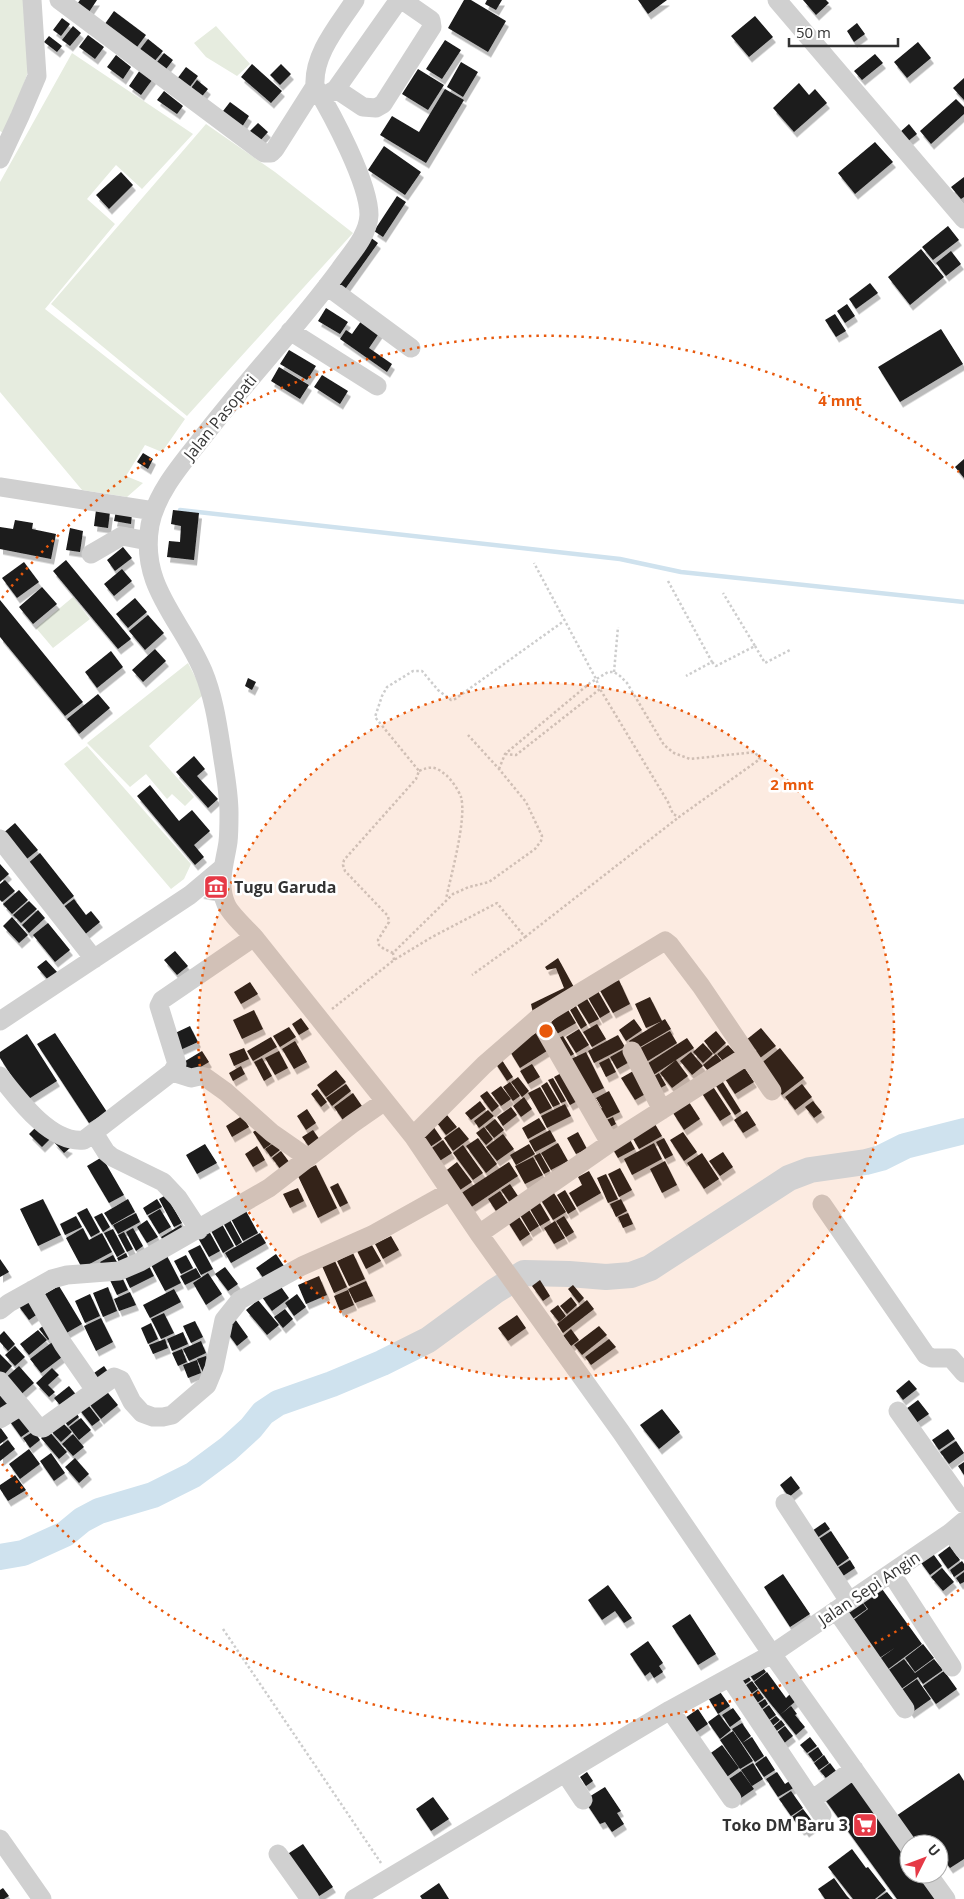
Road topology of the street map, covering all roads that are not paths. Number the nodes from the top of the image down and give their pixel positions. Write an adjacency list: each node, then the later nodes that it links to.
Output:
1 (32, 0): 6 (street)
2 (59, 0): 5 (street)
3 (355, 0): 5 (street)
4 (777, 0): 8 (street)
5 (324, 91): 5 (street); 9 (street, Jalan Pasopati)
6 (7, 124): 7 (street)
7 (0, 160)
8 (962, 212)
9 (327, 286): 10 (street, Jalan Pasopati); 11 (street)
10 (290, 332): 12 (street); 14 (street, Jalan Pasopati)
11 (411, 348)
12 (377, 386)
13 (0, 487): 14 (street)
14 (154, 511): 15 (street, Jalan Pasopati)
15 (148, 541): 16 (street); 18 (street, Jalan Pasopati)
16 (91, 554)
17 (0, 840): 22 (street)
18 (222, 869): 19 (street); 20 (street, Jalan Pasopati)
19 (190, 895): 20 (street); 22 (street)
20 (226, 906): 21 (street)
21 (254, 937): 27 (street); 30 (street)
22 (94, 959): 23 (street)
23 (3, 1012)
24 (538, 1018): 26 (street); 33 (street); 34 (street)
25 (632, 1051): 31 (street)
26 (748, 1055): 29 (street); 31 (street)
27 (172, 1072): 32 (street); 35 (street)
28 (0, 1076): 32 (street)
29 (772, 1091)
30 (385, 1101): 33 (street); 35 (street)
31 (662, 1110): 34 (street)
32 (94, 1133): 38 (street)
33 (413, 1136): 36 (street)
34 (610, 1143): 39 (street)
35 (308, 1158): 38 (street)
36 (450, 1192): 39 (street); 44 (street)
37 (822, 1204): 42 (street)
38 (199, 1230): 40 (street)
39 (479, 1234): 54 (street)
40 (32, 1290): 41 (street); 44 (street)
41 (0, 1310)
42 (964, 1373)
43 (0, 1381): 45 (street)
44 (95, 1390): 45 (street)
45 (21, 1406): 47 (street)
46 (898, 1411): 49 (street)
47 (0, 1419)
48 (785, 1503): 53 (street)
49 (964, 1504)
50 (958, 1526): 51 (street); 52 (street, Jalan Sepi Angin)
51 (964, 1550)
52 (891, 1573): 53 (street, Jalan Sepi Angin); 55 (street)
53 (843, 1606): 54 (street, Jalan Sepi Angin); 57 (street)
54 (772, 1654): 56 (street, Jalan Sepi Angin); 59 (street)
55 (952, 1667)
56 (730, 1678): 58 (street, Jalan Sepi Angin); 59 (street)
57 (905, 1709)
58 (670, 1710): 60 (street, Jalan Sepi Angin); 61 (street)
59 (854, 1769): 63 (street)
60 (564, 1773): 62 (street); 69 (street, Jalan Sepi Angin)
61 (732, 1798)
62 (583, 1800)
63 (900, 1834)
64 (0, 1839): 67 (street)
65 (278, 1854): 68 (street)
66 (935, 1884): 70 (street)
67 (42, 1899)
68 (310, 1899)
69 (354, 1899)
70 (946, 1899)

